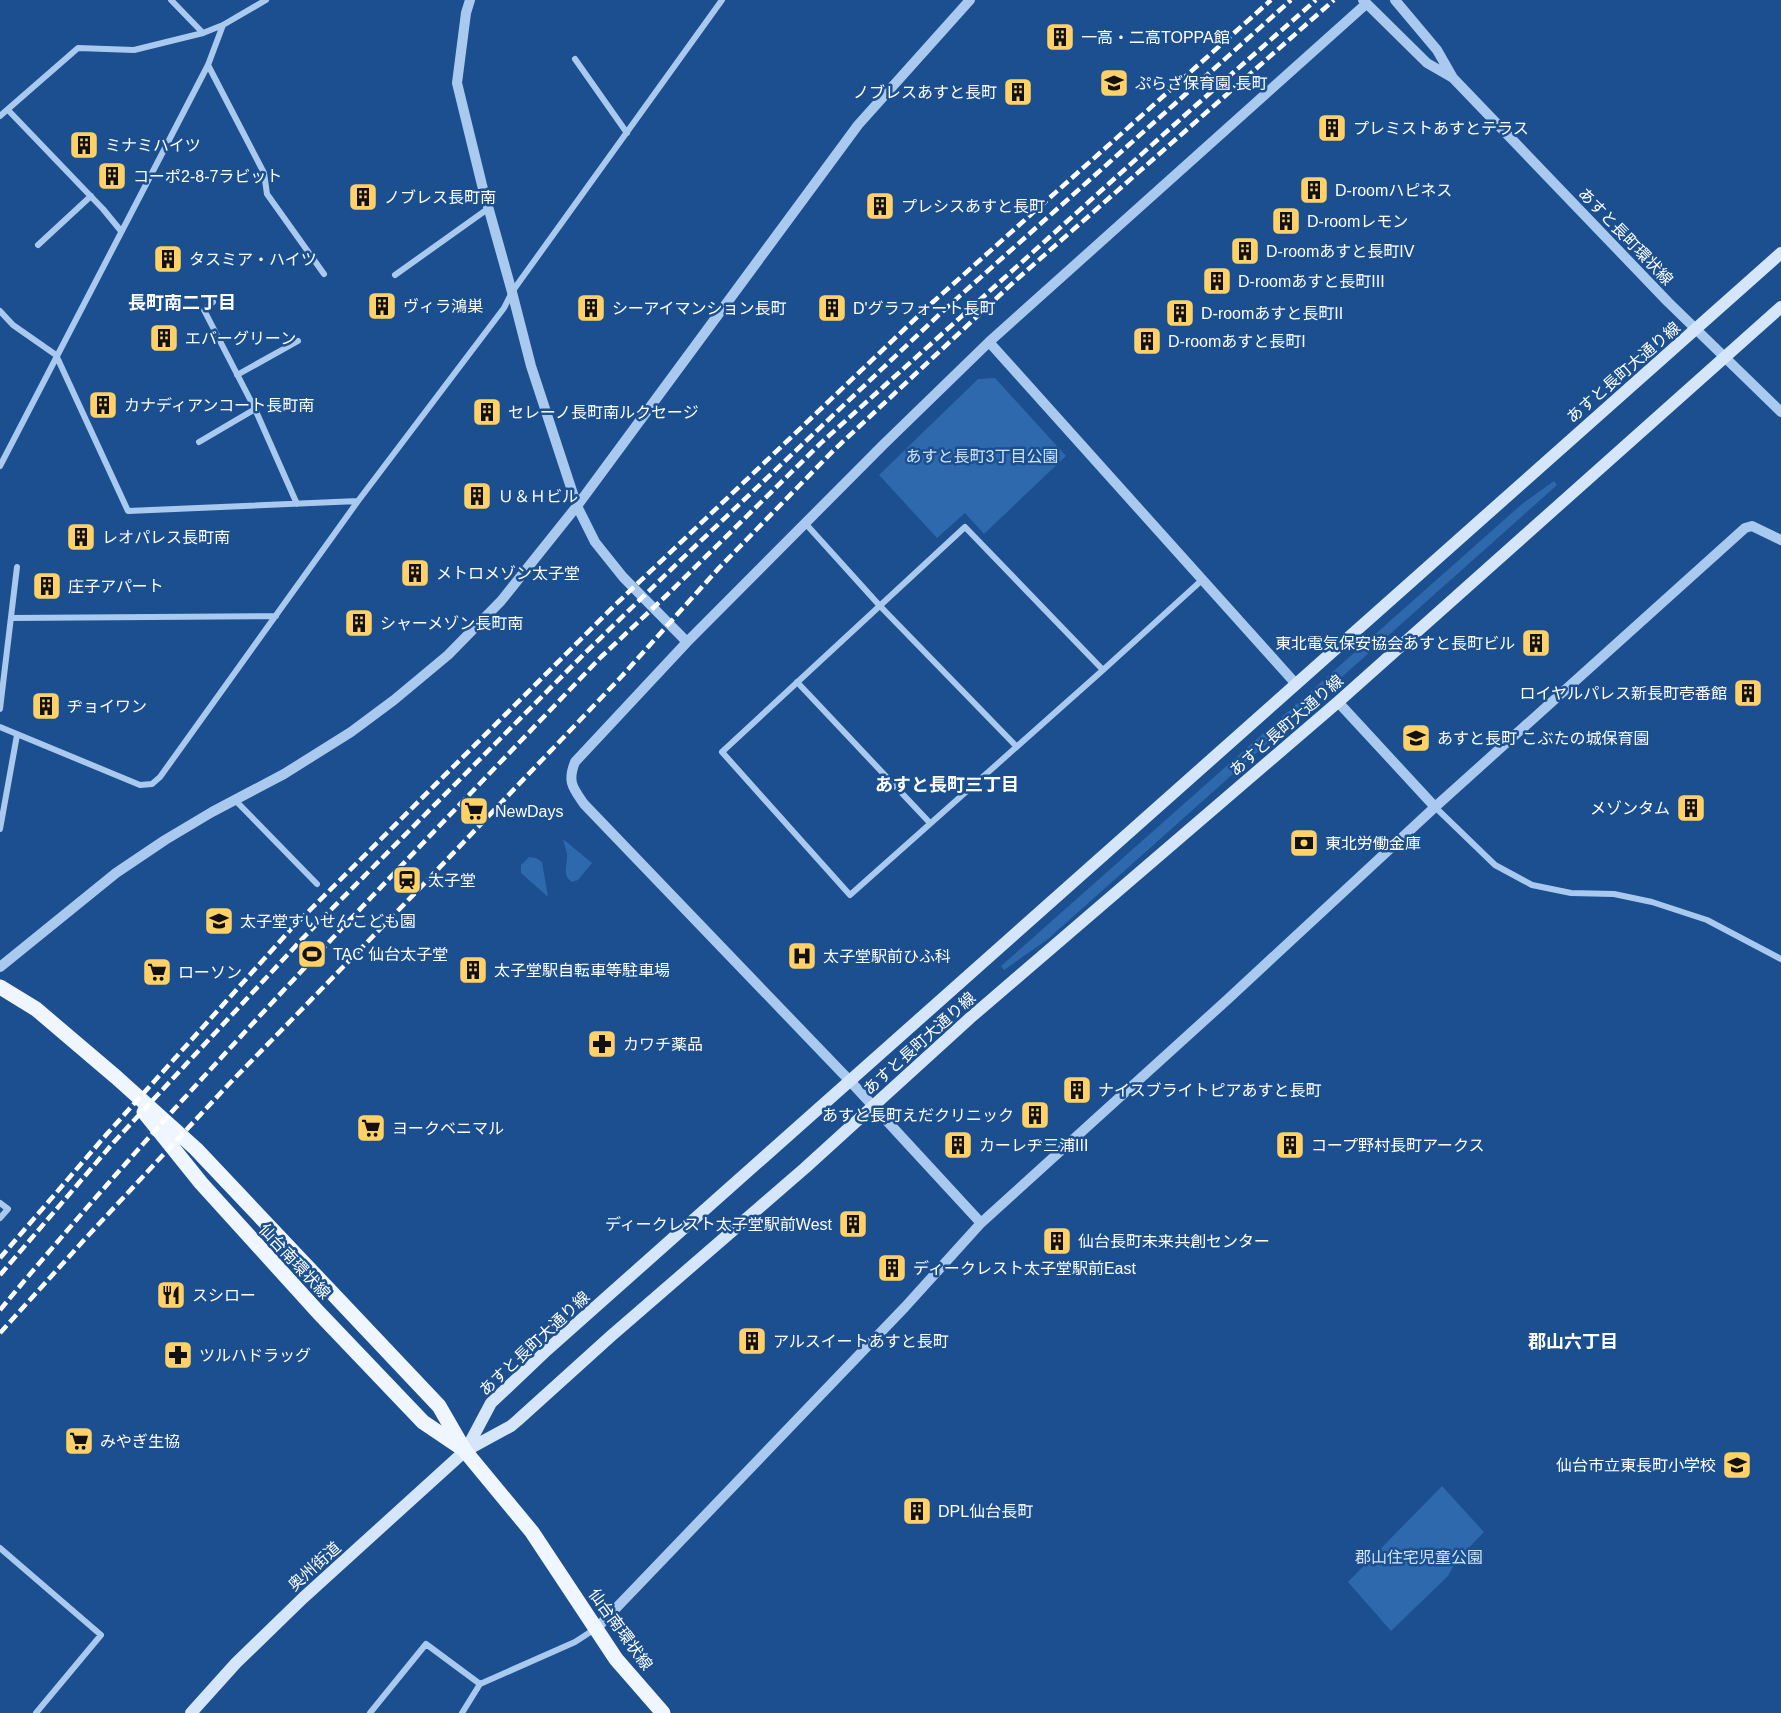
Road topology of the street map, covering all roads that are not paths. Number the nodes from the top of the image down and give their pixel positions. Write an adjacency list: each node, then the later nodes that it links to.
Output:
1 (171, 0): 9 (street)
2 (266, 0): 8 (street)
3 (470, 0): 17 (street)
4 (722, 0): 15 (street)
5 (970, 0): 39 (street)
6 (1395, 0): 12 (street, あすと長町環状線)
7 (1364, 2): 12 (street, あすと長町環状線); 29 (street)
8 (224, 25): 9 (street); 11 (street)
9 (203, 33): 13 (street)
10 (575, 59): 15 (street)
11 (208, 65): 18 (street); 21 (street)
12 (1453, 78): 27 (street, あすと長町環状線)
13 (8, 110): 14 (street); 16 (street)
14 (0, 116)
15 (627, 133): 23 (street)
16 (91, 196): 18 (street); 19 (street)
17 (489, 208): 22 (street); 23 (street)
18 (121, 231): 30 (street)
19 (38, 245)
20 (1781, 253): 27 (main road, あすと長町大通り線)
21 (324, 274)
22 (395, 275)
23 (512, 292): 37 (street); 39 (street)
24 (213, 302): 32 (street)
25 (1781, 307): 31 (main road, あすと長町大通り線)
26 (0, 311): 30 (street)
27 (1696, 330): 31 (street, あすと長町環状線); 50 (main road, あすと長町大通り線)
28 (298, 341): 32 (street)
29 (989, 342): 40 (street); 43 (street)
30 (56, 355): 36 (street); 38 (street)
31 (1725, 358): 34 (street, あすと長町環状線); 51 (main road, あすと長町大通り線)
32 (237, 375): 33 (street)
33 (255, 409): 35 (street); 38 (street)
34 (1781, 412)
35 (199, 442)
36 (0, 466)
37 (358, 501): 38 (street); 45 (street)
38 (297, 504)
39 (577, 506): 47 (street); 56 (street)
40 (805, 523): 44 (street); 47 (street)
41 (1781, 540): 57 (street)
42 (17, 567): 46 (street)
43 (1202, 579): 48 (street); 50 (street)
44 (880, 606): 48 (street); 49 (street); 55 (street)
45 (276, 616): 46 (street); 54 (street)
46 (11, 618): 52 (street)
47 (687, 642): 65 (street)
48 (1103, 670): 55 (street)
49 (797, 682): 58 (street); 58 (street)
50 (1296, 684): 65 (main road, あすと長町大通り線)
51 (1338, 702): 57 (street); 66 (main road, あすと長町大通り線)
52 (0, 709)
53 (0, 727): 54 (street)
54 (17, 735): 59 (street)
55 (1016, 746): 58 (street)
56 (235, 800): 60 (street); 62 (street)
57 (1435, 807): 61 (street); 69 (street)
58 (930, 824)
59 (0, 829)
60 (318, 884)
61 (1781, 959)
62 (0, 967)
63 (0, 987): 64 (main road, 仙台南環状線)
64 (116, 1077): 70 (main road, 仙台南環状線); 70 (main road, 仙台南環状線)
65 (850, 1081): 66 (street); 70 (main road, あすと長町大通り線)
66 (872, 1106): 69 (street); 70 (main road, あすと長町大通り線)
67 (0, 1203): 68 (street)
68 (0, 1218)
69 (981, 1223): 72 (street)
70 (465, 1451): 72 (main road, 仙台南環状線); 75 (main road, 奥州街道)
71 (0, 1548): 74 (street)
72 (596, 1629): 73 (street); 78 (main road, 仙台南環状線)
73 (480, 1684): 76 (street); 77 (street)
74 (36, 1713)
75 (191, 1713)
76 (370, 1713)
77 (462, 1713)
78 (663, 1713)

